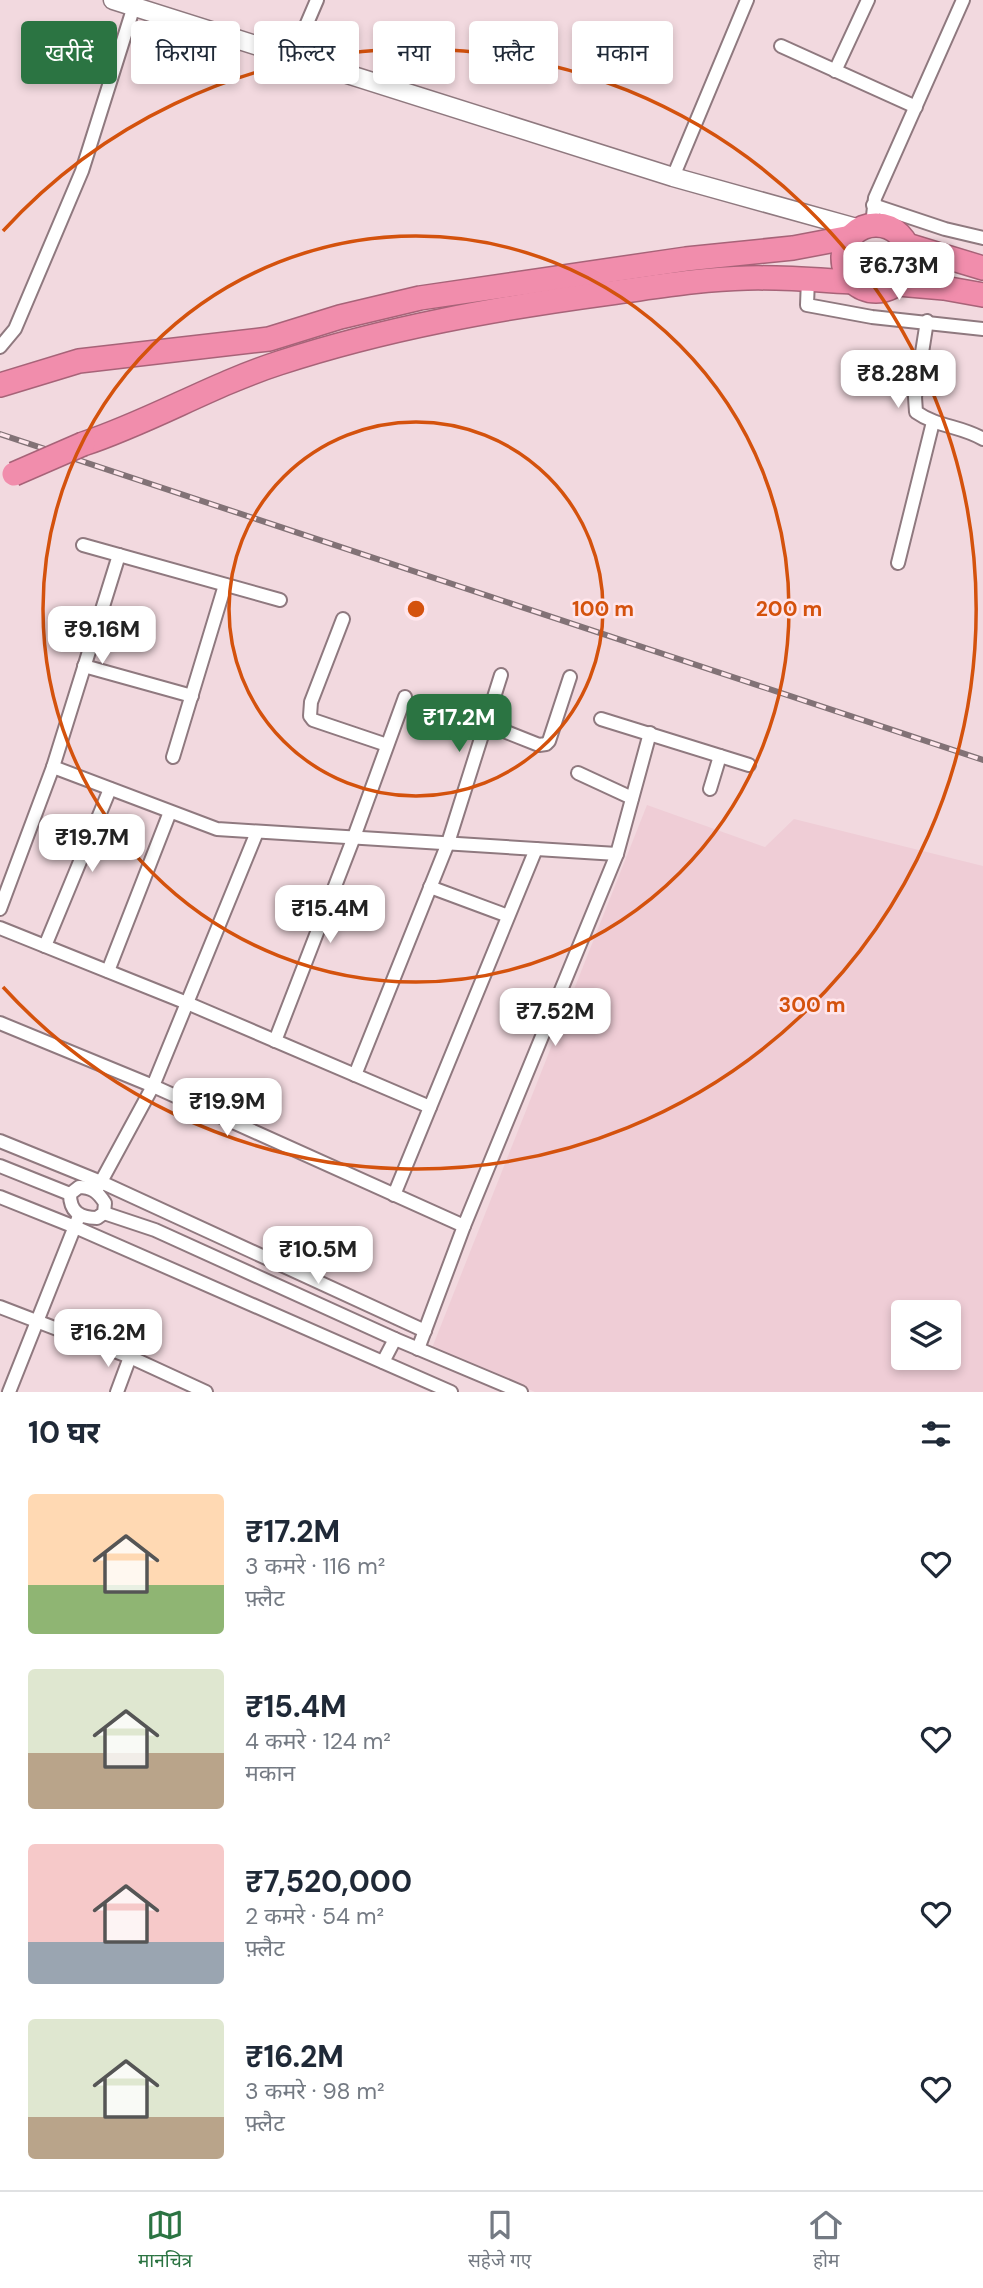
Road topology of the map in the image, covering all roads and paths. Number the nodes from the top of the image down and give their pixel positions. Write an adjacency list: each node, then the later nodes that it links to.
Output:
1 (113, 0): 6 (street)
2 (317, 0): 7 (street)
3 (747, 0): 13 (street)
4 (868, 0): 10 (street)
5 (963, 0): 12 (street)
6 (134, 6): 8 (street); 24 (street)
7 (308, 21)
8 (254, 44)
9 (781, 46): 10 (street)
10 (835, 71): 12 (street)
11 (359, 77): 13 (street)
12 (916, 107): 14 (street)
13 (673, 177): 14 (street)
14 (864, 224): 15 (street); 16 (highway); 19 (highway); 25 (highway)
15 (983, 238)
16 (907, 245): 17 (highway); 20 (highway)
17 (983, 268)
18 (808, 279): 19 (highway); 22 (street); 28 (highway, bridge)
19 (853, 282): 20 (highway)
20 (898, 284): 21 (highway)
21 (983, 295)
22 (926, 321): 23 (street); 26 (street)
23 (983, 329)
24 (0, 347)
25 (1, 385)
26 (933, 422): 27 (street); 31 (street)
27 (983, 439)
28 (7, 477)
29 (83, 545): 30 (street)
30 (119, 555): 32 (street); 35 (street)
31 (898, 563)
32 (225, 585): 33 (street); 38 (street)
33 (280, 600)
34 (343, 619): 43 (street)
35 (84, 666): 38 (street); 47 (street)
36 (501, 675): 41 (street)
37 (570, 677): 41 (street)
38 (192, 696): 45 (street)
39 (404, 697): 43 (street)
40 (601, 719): 42 (street)
41 (486, 724): 55 (street)
42 (650, 733): 44 (street); 51 (street)
43 (387, 746): 54 (street)
44 (720, 756): 46 (street); 50 (street)
45 (173, 757)
46 (748, 765)
47 (53, 767): 49 (street); 59 (street)
48 (578, 773): 51 (street)
49 (110, 789): 52 (street); 62 (street)
50 (710, 789)
51 (632, 797): 57 (street)
52 (170, 812): 53 (street); 63 (street)
53 (257, 832): 54 (street); 64 (street)
54 (354, 837): 55 (street); 66 (street)
55 (448, 843): 56 (street); 58 (street)
56 (536, 849): 57 (street); 60 (street)
57 (617, 854): 78 (street)
58 (430, 887): 60 (street); 67 (street)
59 (0, 909)
60 (508, 916): 69 (street)
61 (0, 928): 62 (street)
62 (45, 946): 63 (street)
63 (108, 971): 64 (street)
64 (187, 1003): 66 (street); 68 (street)
65 (0, 1023): 68 (street)
66 (275, 1041): 67 (street)
67 (355, 1075): 69 (street)
68 (153, 1086): 72 (street); 74 (street)
69 (430, 1107): 74 (street)
70 (0, 1141): 72 (street)
71 (0, 1166): 73 (street)
72 (98, 1187): 73 (street); 76 (street); 81 (street)
73 (69, 1194): 77 (street)
74 (394, 1195): 78 (street)
75 (0, 1197): 77 (street)
76 (104, 1213): 77 (street); 82 (street)
77 (77, 1221): 80 (street); 85 (street)
78 (464, 1226): 81 (street)
79 (0, 1307): 80 (street)
80 (37, 1322): 84 (street); 87 (street)
81 (425, 1331): 83 (street)
82 (395, 1339): 83 (street); 85 (street)
83 (418, 1349): 90 (street)
84 (130, 1357): 86 (street); 88 (street)
85 (383, 1362): 89 (street)
86 (203, 1391)
87 (9, 1392)
88 (117, 1392)
89 (451, 1392)
90 (521, 1392)

